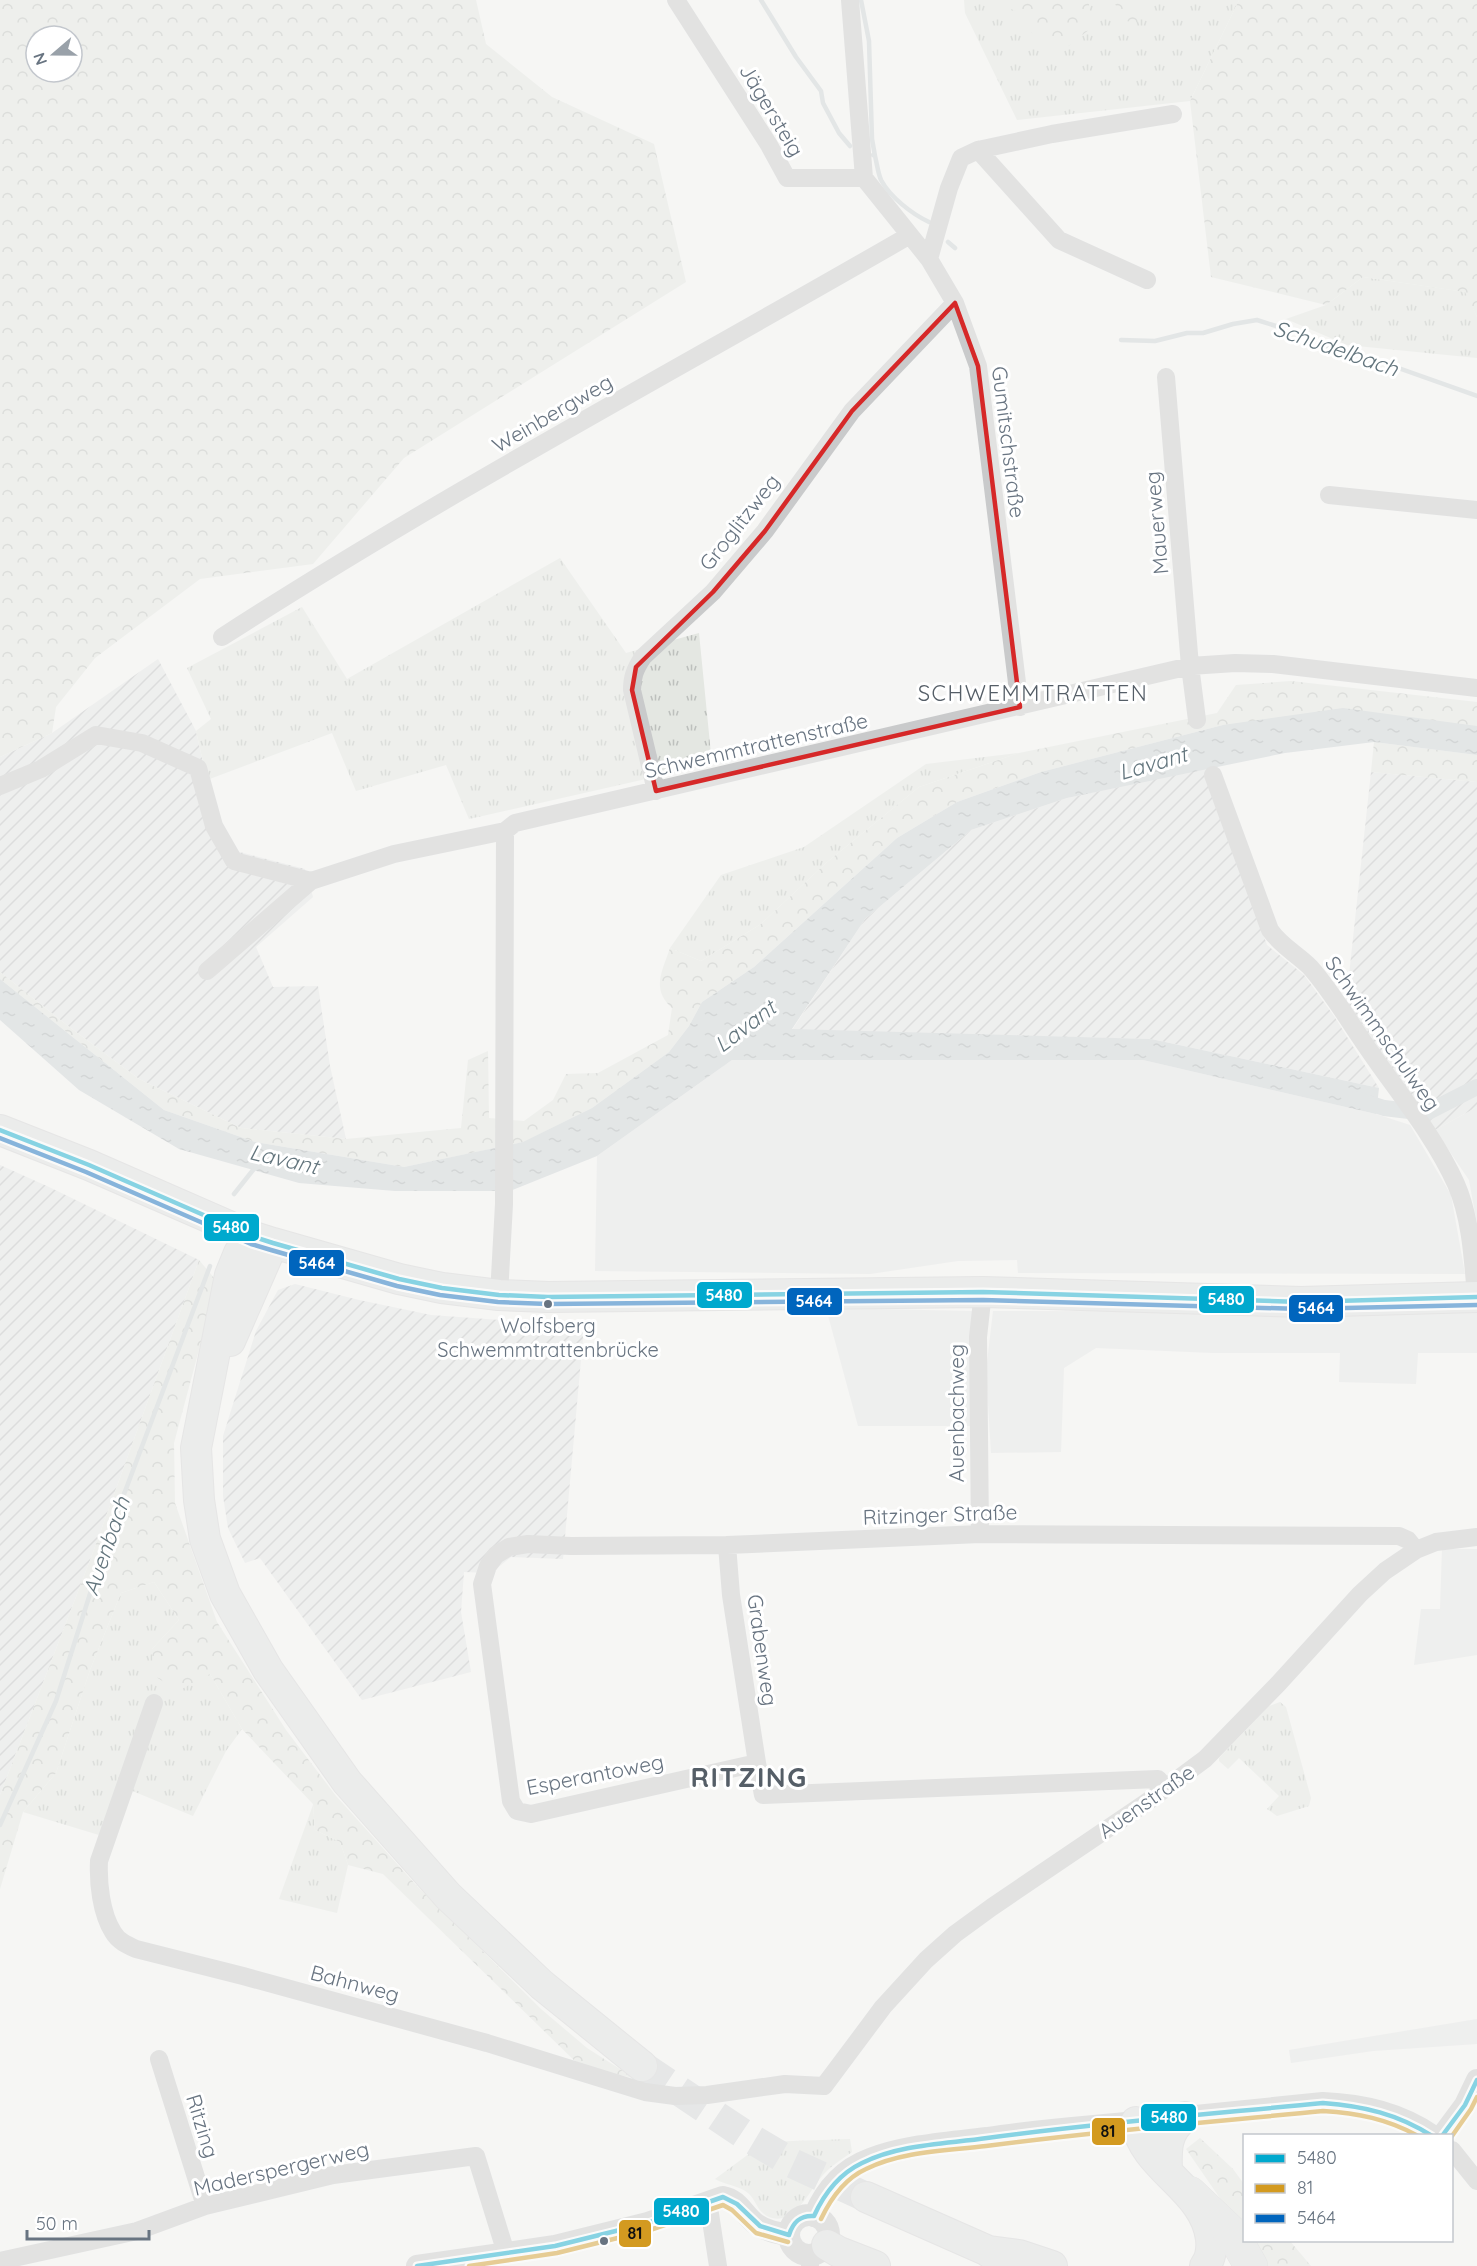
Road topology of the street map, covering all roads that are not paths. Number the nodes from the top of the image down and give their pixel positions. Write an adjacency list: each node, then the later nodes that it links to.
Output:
1 (676, 0): 5 (street, Jägersteig)
2 (850, 0): 5 (street)
3 (1173, 114): 4 (street)
4 (978, 150): 7 (street); 8 (street)
5 (864, 178): 6 (street, Gumitschstraße)
6 (910, 235): 7 (street, Gumitschstraße); 13 (street, Weinbergweg)
7 (929, 259): 9 (street, Gumitschstraße)
8 (1147, 280)
9 (955, 303): 16 (street, Gumitschstraße); 20 (street, Groglitzweg)
10 (1166, 377): 14 (street, Mauerweg)
11 (1329, 495): 12 (street)
12 (1477, 510)
13 (222, 637)
14 (1190, 666): 15 (street, Schwemmtrattenstraße); 16 (street, Schwemmtrattenstraße); 17 (street)
15 (1477, 688)
16 (1020, 707): 20 (street, Schwemmtrattenstraße)
17 (1197, 720)
18 (1213, 775): 30 (street, Schwimmschulweg)
19 (0, 786): 22 (street)
20 (656, 791): 21 (street, Schwemmtrattenstraße)
21 (505, 831): 22 (street, Schwemmtrattenstraße); 29 (street)
22 (311, 881): 23 (street)
23 (207, 971)
24 (0, 1130): 25 (main road)
25 (133, 1186): 26 (main road); 27 (main road)
26 (263, 1240): 27 (main road); 29 (main road); 31 (main road)
27 (230, 1275): 31 (main road)
28 (982, 1292): 29 (main road); 30 (main road); 32 (street, Auenbachweg)
29 (499, 1295)
30 (1476, 1297)
31 (208, 1390): 41 (main road)
32 (980, 1534): 34 (street, Ritzinger Straße); 35 (street, Ritzinger Straße)
33 (1477, 1537): 35 (street, Auenstraße)
34 (727, 1545): 36 (street, Ritzinger Straße); 38 (street, Grabenweg)
35 (1416, 1550): 39 (street, Auenstraße)
36 (482, 1584): 38 (street, Esperantoweg)
37 (154, 1703): 43 (street, Bahnweg)
38 (757, 1762): 39 (street)
39 (1167, 1788): 43 (street, Auenstraße)
40 (159, 2059): 53 (street, Ritzing)
41 (642, 2066)
42 (1477, 2081): 47 (street)
43 (824, 2086)
44 (1185, 2117): 45 (street); 46 (street); 50 (main road)
45 (1136, 2122): 50 (main road); 54 (street)
46 (1430, 2134)
47 (1443, 2134)
48 (1453, 2151): 49 (street)
49 (1477, 2181)
50 (1178, 2182): 63 (main road); 64 (highway)
51 (866, 2197): 57 (main road)
52 (708, 2201): 55 (street); 56 (street); 61 (street)
53 (205, 2206): 56 (street, Maderspergerweg); 59 (street, Maderspergerweg)
54 (814, 2216): 55 (street); 58 (street)
55 (789, 2235): 58 (street)
56 (506, 2253): 60 (street)
57 (997, 2258): 62 (main road)
58 (837, 2260)
59 (0, 2261)
60 (417, 2266)
61 (718, 2266)
62 (1052, 2266)
63 (1205, 2266)
64 (1251, 2266)

